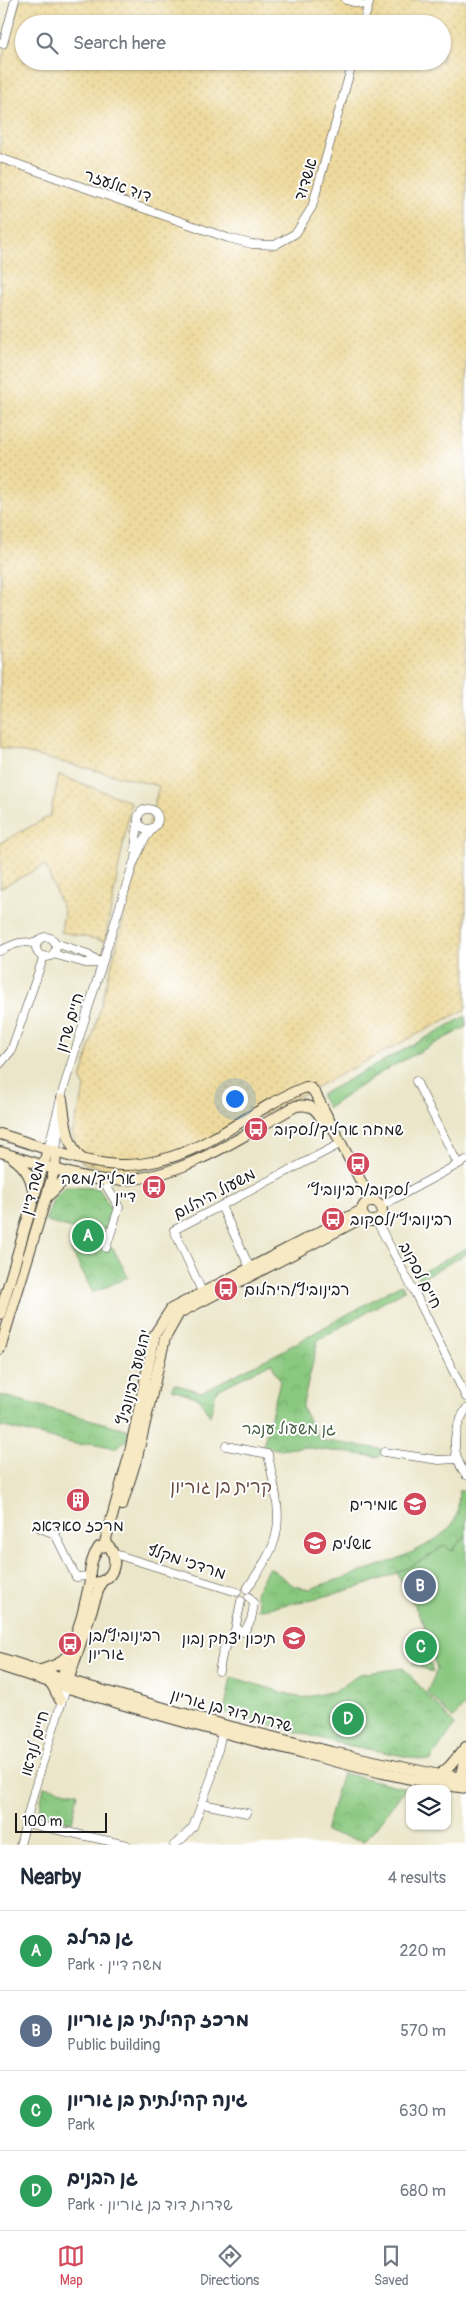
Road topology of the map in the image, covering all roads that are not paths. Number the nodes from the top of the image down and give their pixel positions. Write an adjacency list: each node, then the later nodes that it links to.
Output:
1 (16, 0): 4 (street)
2 (346, 0): 3 (street)
3 (369, 3)
4 (1, 43)
5 (350, 70): 7 (street, אשדוד)
6 (0, 158): 7 (street, דוד אלעזר)
7 (228, 238)
8 (138, 822): 9 (street); 9 (street); 10 (street, חיים שרון)
9 (153, 828): 10 (street, חיים שרון)
10 (133, 864): 16 (street, חיים שרון)
11 (55, 943): 12 (street); 14 (street); 16 (street)
12 (37, 944): 13 (street); 15 (street)
13 (0, 951)
14 (53, 954): 15 (street); 16 (street)
15 (44, 956): 17 (street)
16 (101, 963): 19 (street, חיים שרון)
17 (0, 1064)
18 (416, 1081): 24 (street)
19 (62, 1094): 22 (street, חיים שרון); 25 (street)
20 (0, 1134): 22 (street)
21 (336, 1146): 29 (street); 31 (street, משעול היהלום); 33 (street)
22 (52, 1150): 25 (street); 26 (street, משה דיין); 27 (street, משה דיין)
23 (4, 1153): 26 (street); 30 (street)
24 (462, 1162): 32 (street)
25 (95, 1163): 33 (street)
26 (44, 1165): 27 (street); 30 (street, משה דיין)
27 (55, 1168): 28 (street); 30 (street, משה דיין)
28 (87, 1176): 29 (street); 30 (street)
29 (106, 1179): 35 (street)
30 (39, 1202): 38 (street, משה דיין); 39 (street, משה דיין)
31 (221, 1206): 36 (street); 37 (street, משעול היהלום)
32 (381, 1206): 33 (street); 34 (street)
33 (366, 1208): 34 (street); 36 (street, יהושוע רבינוביץ); 37 (street, יהושוע רבינוביץ)
34 (376, 1220): 40 (street, חיים לסקוב)
35 (106, 1248)
36 (250, 1268): 37 (street, יהושוע רבינוביץ)
37 (204, 1296): 49 (street, יהושוע רבינוביץ)
38 (0, 1314)
39 (0, 1349)
40 (466, 1397)
41 (466, 1404): 42 (street)
42 (466, 1409): 46 (street)
43 (466, 1415): 47 (street)
44 (226, 1446): 56 (street)
45 (384, 1452): 46 (street)
46 (457, 1459): 47 (street)
47 (466, 1470)
48 (40, 1528): 52 (street)
49 (109, 1549): 50 (street, מרדכי מקלף); 51 (street); 53 (street)
50 (129, 1557): 51 (street, מרדכי מקלף); 55 (street, מרדכי מקלף)
51 (115, 1565): 54 (street)
52 (76, 1577): 53 (street); 53 (street)
53 (89, 1578): 54 (street); 59 (street)
54 (101, 1582): 62 (street)
55 (237, 1592): 56 (street); 57 (street)
56 (248, 1593): 57 (street); 58 (street)
57 (241, 1601): 58 (street)
58 (235, 1630): 64 (street)
59 (69, 1654): 63 (street); 65 (street)
60 (0, 1658): 63 (street, שדרות דוד בן גוריון)
61 (0, 1666): 66 (street, שדרות דוד בן גוריון)
62 (73, 1669): 65 (street); 67 (street)
63 (39, 1671): 65 (street, שדרות דוד בן גוריון)
64 (219, 1671)
65 (65, 1681): 66 (street, שדרות דוד בן גוריון); 67 (street, שדרות דוד בן גוריון); 68 (street, חיים לנדאו); 69 (street, שדרות דוד בן גוריון)
66 (51, 1683): 68 (street)
67 (87, 1686): 69 (street, שדרות דוד בן גוריון)
68 (60, 1700): 77 (street, חיים לנדאו)
69 (223, 1729): 72 (street, שדרות דוד בן גוריון); 74 (street, שדרות דוד בן גוריון); 75 (street)
70 (466, 1747): 72 (street)
71 (466, 1755): 73 (street)
72 (439, 1774): 73 (street, שדרות דוד בן גוריון)
73 (464, 1777): 74 (street)
74 (462, 1788)
75 (203, 1804): 76 (street); 80 (street)
76 (247, 1813)
77 (26, 1823): 78 (street, חיים לנדאו); 79 (street)
78 (20, 1845)
79 (127, 1845)
80 (174, 1845)

